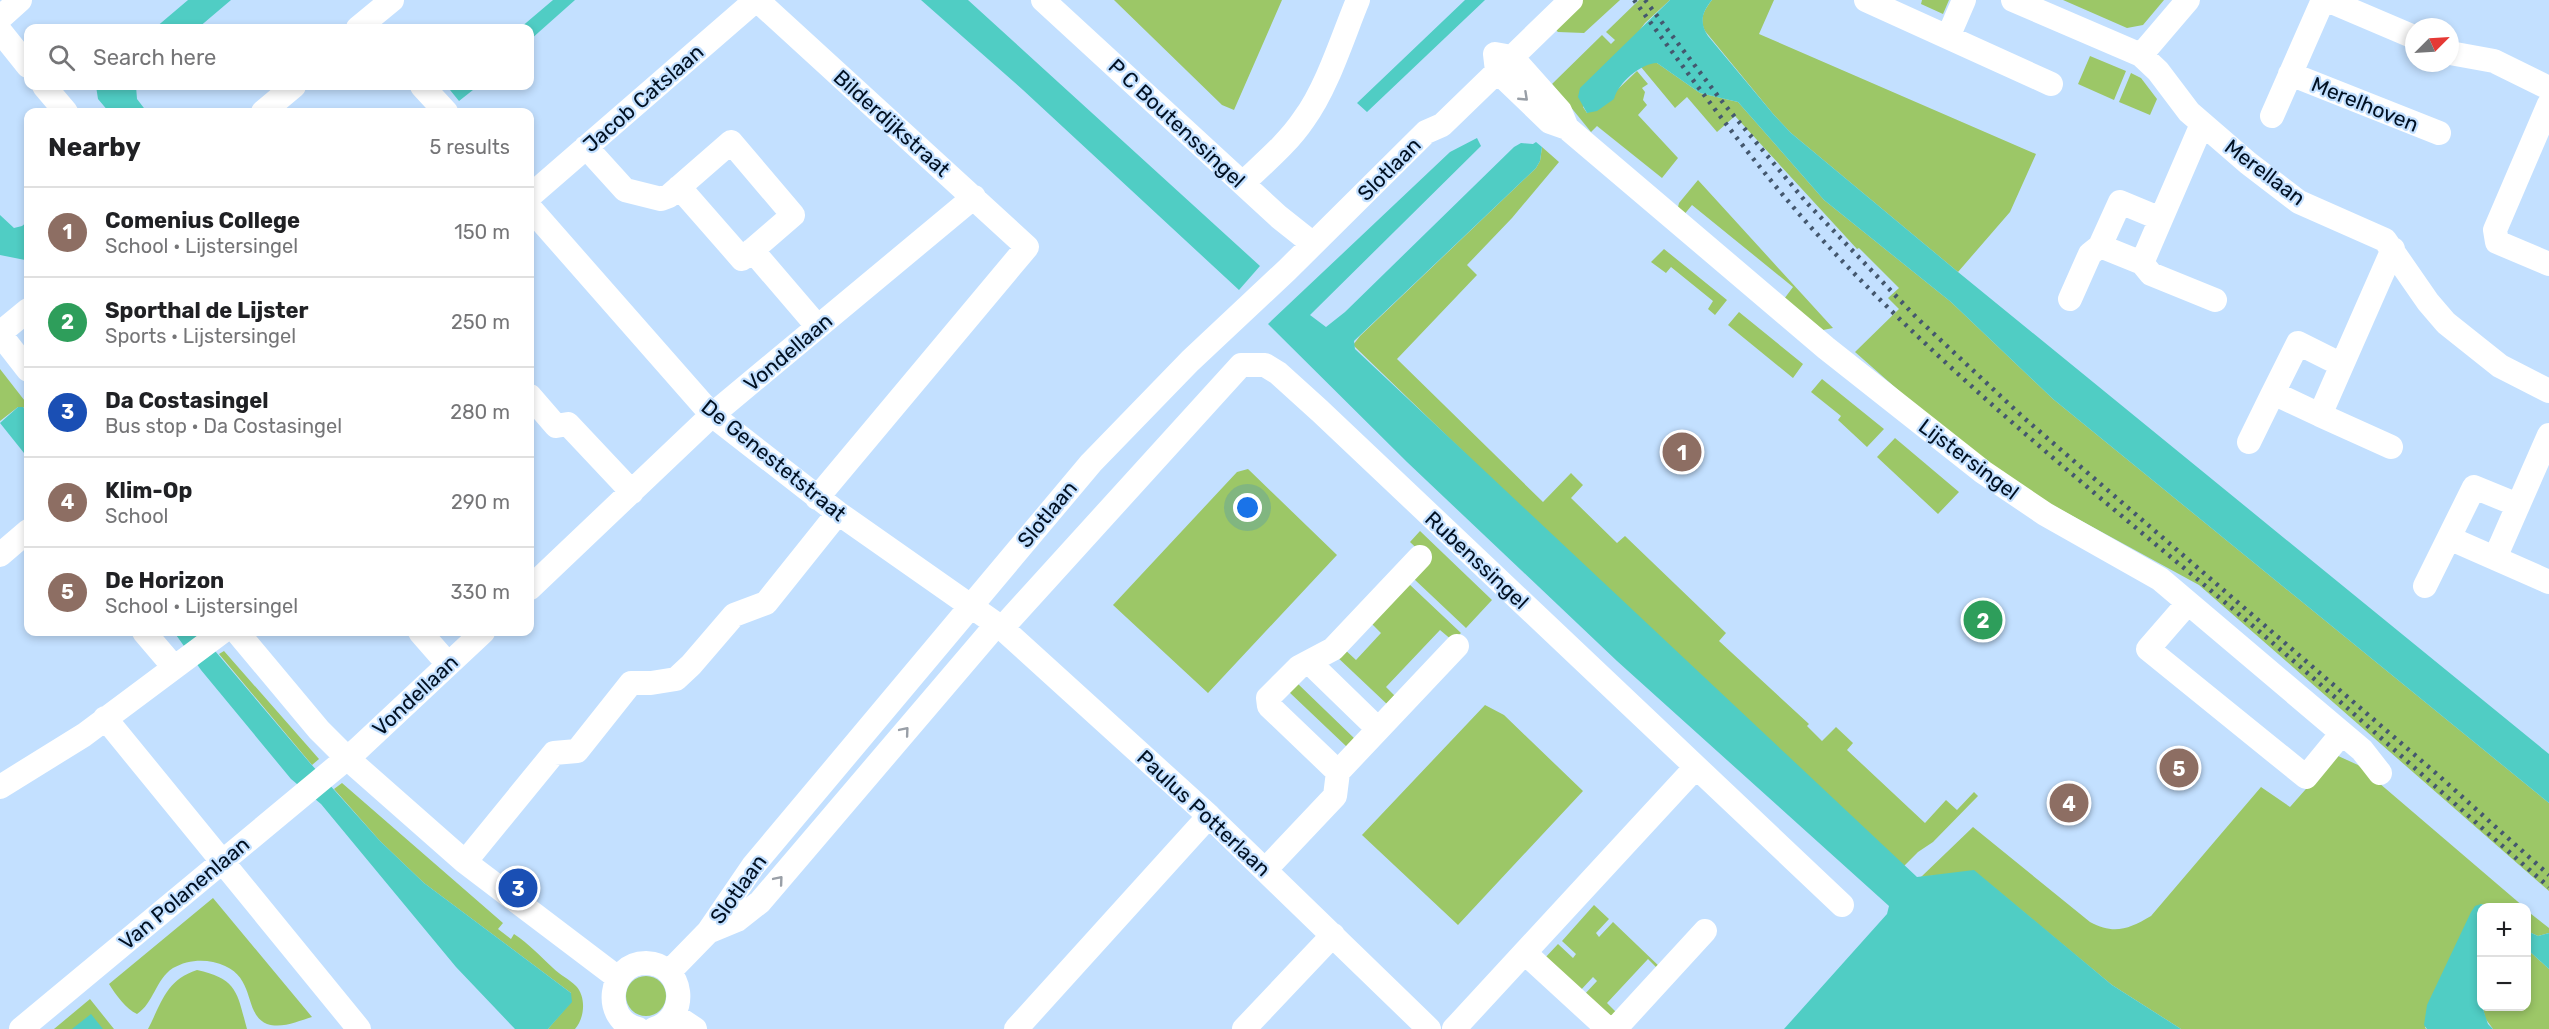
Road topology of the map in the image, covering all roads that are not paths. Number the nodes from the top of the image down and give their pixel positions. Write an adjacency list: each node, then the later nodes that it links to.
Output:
1 (21, 0): 14 (street)
2 (392, 0): 15 (street)
3 (756, 0): 36 (street, Jacob Catslaan); 40 (street, Bilderdijkstraat)
4 (1358, 0): 37 (street)
5 (1551, 0): 22 (street, Slotlaan)
6 (1571, 0): 22 (street, Slotlaan)
7 (1866, 0): 18 (street)
8 (1964, 0): 18 (street)
9 (2013, 0): 20 (street, Merellaan)
10 (2188, 0): 20 (street)
11 (2325, 0): 13 (street, Merelhoven); 23 (street, Merelhoven)
12 (1048, 2): 37 (street, P C Boutenssingel)
13 (2353, 5): 17 (street, Merelhoven)
14 (0, 18)
15 (367, 24)
16 (0, 31): 21 (street)
17 (2405, 32)
18 (1948, 38): 24 (street)
19 (2459, 55): 25 (street)
20 (2141, 56): 34 (street, Merellaan)
21 (24, 61)
22 (1501, 61): 43 (street, Slotlaan); 77 (street, Lijstersingel)
23 (2290, 74): 33 (street, Merelhoven); 35 (street, Merelhoven)
24 (2051, 84)
25 (2549, 88)
26 (47, 90): 30 (street)
27 (289, 90): 31 (street)
28 (426, 90): 32 (street)
29 (2549, 104): 47 (street)
30 (63, 108)
31 (268, 108)
32 (442, 108)
33 (2272, 116)
34 (2202, 124): 42 (street, Merellaan); 45 (street, Merellaan)
35 (2439, 133)
36 (585, 147): 38 (street); 39 (street, Jacob Catslaan)
37 (1243, 183): 43 (street, P C Boutenssingel)
38 (679, 187): 46 (street); 46 (street)
39 (534, 192)
40 (974, 197): 52 (street, Vondellaan); 66 (street, Bilderdijkstraat)
41 (534, 213): 60 (street, De Genestetstraat)
42 (2161, 219): 44 (street); 48 (street, Merellaan)
43 (1313, 244): 78 (street, Slotlaan)
44 (2100, 246): 48 (street); 49 (street)
45 (2393, 249): 56 (street); 57 (street, Merellaan)
46 (752, 250): 52 (street)
47 (2547, 258)
48 (2142, 263): 50 (street)
49 (2070, 298)
50 (2215, 300)
51 (24, 312): 53 (street)
52 (818, 327): 60 (street, Vondellaan)
53 (0, 333): 55 (street)
54 (1251, 364): 79 (street, Slotlaan); 93 (street, Rubenssingel)
55 (24, 365)
56 (2342, 365): 58 (street); 61 (street)
57 (2549, 391)
58 (2273, 393): 61 (street); 63 (street)
59 (534, 401): 65 (street)
60 (712, 415): 65 (street, Vondellaan); 66 (street, De Genestetstraat)
61 (2320, 415): 64 (street)
62 (2549, 435): 67 (street)
63 (2249, 442)
64 (2391, 447)
65 (632, 492): 74 (street, Vondellaan)
66 (817, 498): 68 (street, De Genestetstraat)
67 (2518, 506): 70 (street); 73 (street)
68 (838, 513): 78 (street, De Genestetstraat); 99 (street)
69 (24, 534): 71 (street)
70 (2449, 538): 73 (street); 76 (street)
71 (0, 555)
72 (1419, 557): 87 (street)
73 (2495, 558): 75 (street)
74 (534, 582)
75 (2549, 582)
76 (2425, 586)
77 (2188, 603): 91 (street, Lijstersingel); 91 (street)
78 (970, 605): 79 (street, Paulus Potterlaan); 103 (street, Slotlaan)
79 (999, 626): 97 (street, Paulus Potterlaan); 103 (street, Slotlaan, one-way to 79)
80 (149, 636): 86 (street)
81 (217, 636): 86 (street)
82 (240, 636): 92 (street)
83 (424, 636): 88 (street)
84 (479, 636): 88 (street, Vondellaan)
85 (1457, 646): 90 (street)
86 (179, 662): 89 (street)
87 (1310, 662): 90 (street); 94 (street)
88 (448, 664): 92 (street, Vondellaan)
89 (105, 718): 96 (street); 98 (street)
90 (1378, 729): 94 (street)
91 (2342, 733): 95 (street, Lijstersingel)
92 (338, 765): 98 (street, Van Polanenlaan); 99 (street)
93 (1696, 767): 101 (street, Rubenssingel); 105 (street)
94 (1338, 772): 100 (street)
95 (2380, 773)
96 (0, 788)
97 (1209, 816): 100 (street, Paulus Potterlaan); 114 (street)
98 (222, 860): 110 (street, Van Polanenlaan); 111 (street)
99 (465, 862): 107 (street)
100 (1266, 870): 104 (street, Paulus Potterlaan)
101 (1842, 905)
102 (1705, 931): 119 (street)
103 (708, 932): 106 (street, Slotlaan)
104 (1333, 935): 115 (street); 116 (street, Paulus Potterlaan)
105 (1525, 953): 117 (street); 118 (street)
106 (669, 972): 107 (street); 108 (street)
107 (618, 978): 109 (street)
108 (674, 1015): 112 (street); 113 (street)
109 (627, 1027)
110 (21, 1029)
111 (359, 1029)
112 (654, 1029)
113 (695, 1029)
114 (1016, 1029)
115 (1244, 1029)
116 (1429, 1029)
117 (1454, 1029)
118 (1608, 1029)
119 (1615, 1029)

